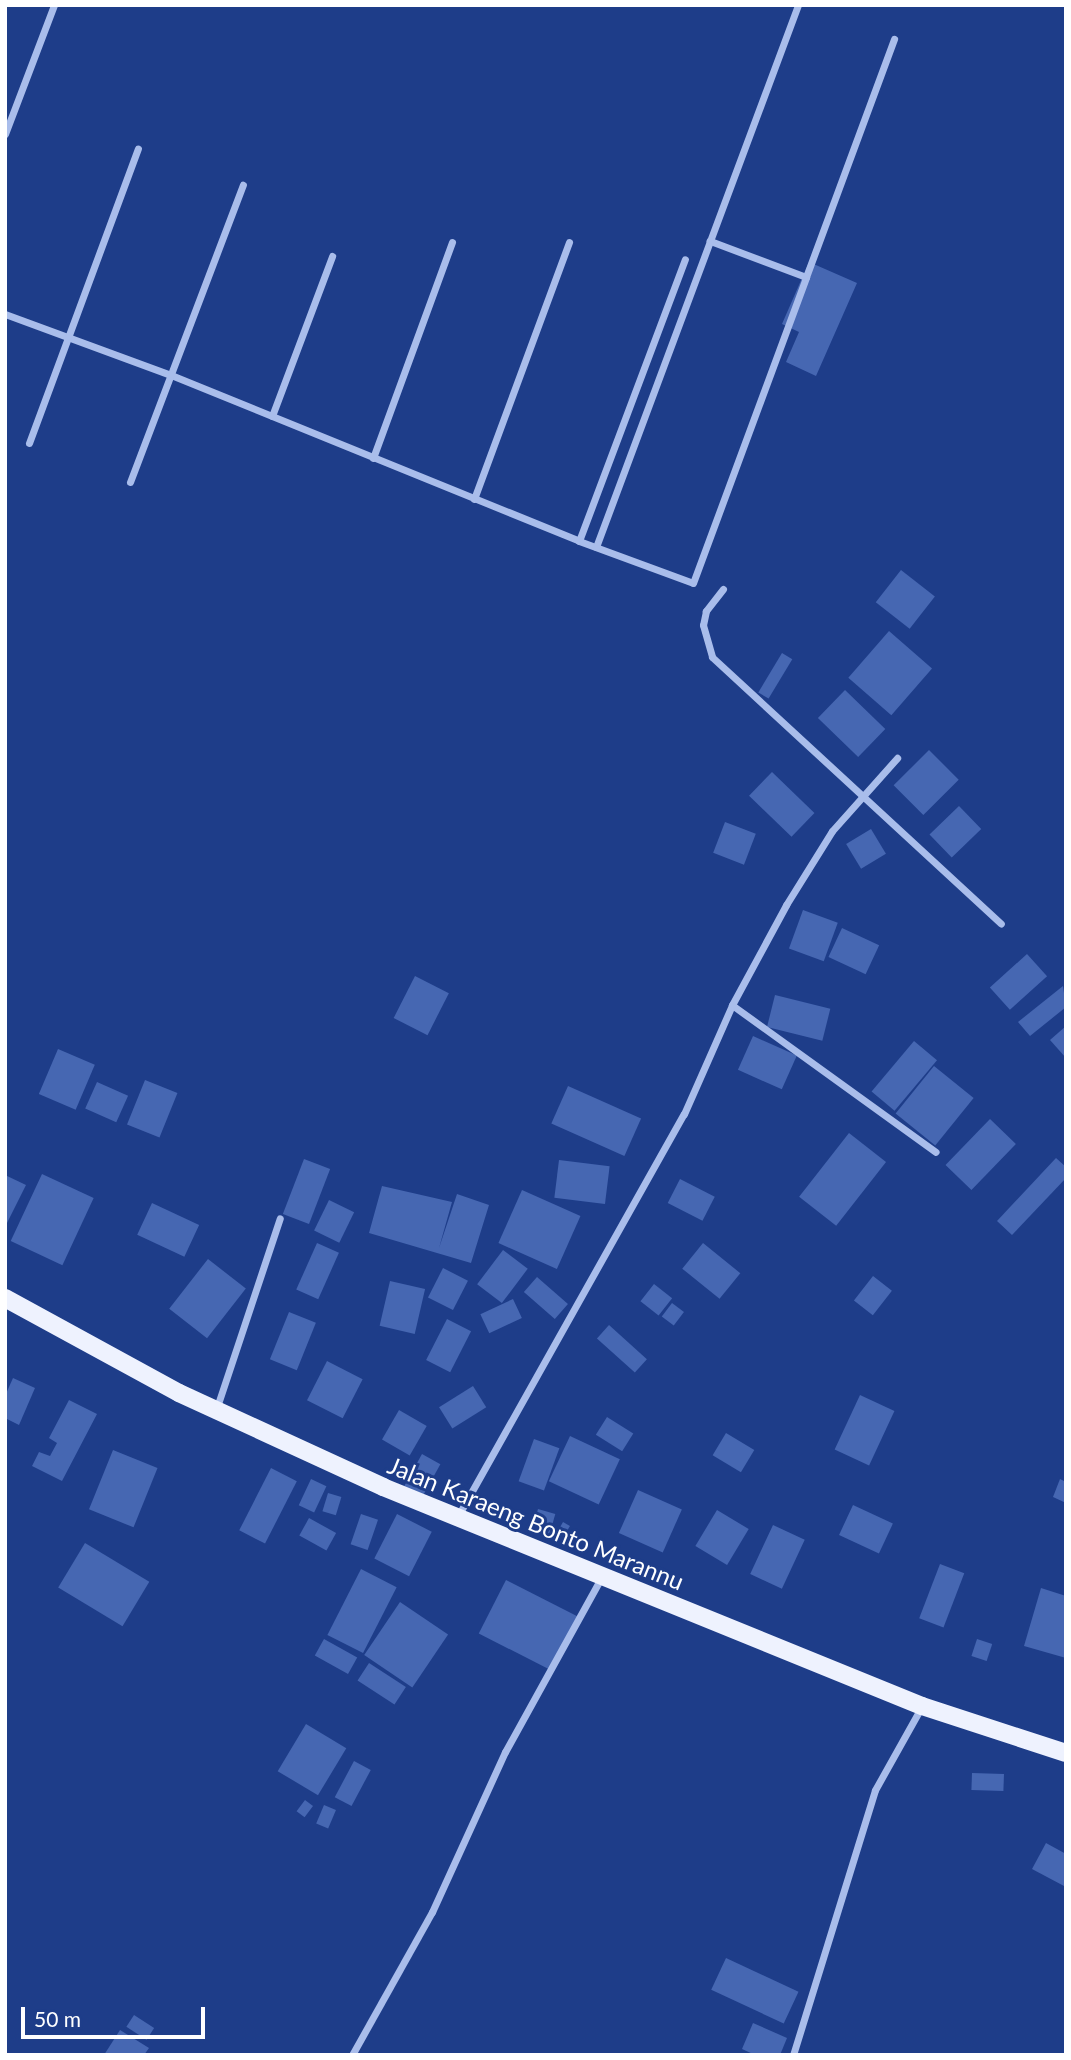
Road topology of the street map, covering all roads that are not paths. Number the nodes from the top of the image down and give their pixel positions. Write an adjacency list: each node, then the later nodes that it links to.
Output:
1 (54, 5): 4 (street)
2 (797, 5): 7 (street)
3 (894, 39): 12 (street)
4 (5, 134)
5 (138, 148): 14 (street)
6 (243, 185): 15 (street)
7 (709, 241): 12 (street); 22 (street)
8 (452, 242): 18 (street)
9 (569, 242): 20 (street)
10 (332, 256): 16 (street)
11 (685, 259): 21 (street)
12 (806, 277): 22 (street)
13 (5, 314): 14 (street)
14 (68, 338): 15 (street); 17 (street)
15 (171, 375): 16 (street); 19 (street)
16 (272, 416): 18 (street)
17 (29, 443)
18 (373, 458): 20 (street)
19 (130, 482)
20 (474, 499): 21 (street)
21 (579, 541): 22 (street)
22 (596, 547)
23 (723, 589): 25 (street)
24 (897, 758): 25 (street)
25 (864, 794): 26 (street); 27 (street)
26 (1001, 924)
27 (732, 1005): 28 (street); 32 (street)
28 (936, 1152)
29 (280, 1218): 31 (street)
30 (5, 1298): 31 (main road, Jalan Karaeng Bonto Marannu)
31 (216, 1410): 32 (main road, Jalan Karaeng Bonto Marannu)
32 (457, 1517): 33 (main road, Jalan Karaeng Bonto Marannu)
33 (601, 1576): 34 (main road, Jalan Karaeng Bonto Marannu); 36 (street)
34 (922, 1706): 35 (main road, Jalan Karaeng Bonto Marannu); 37 (street)
35 (1066, 1753)
36 (352, 2055)
37 (793, 2055)

